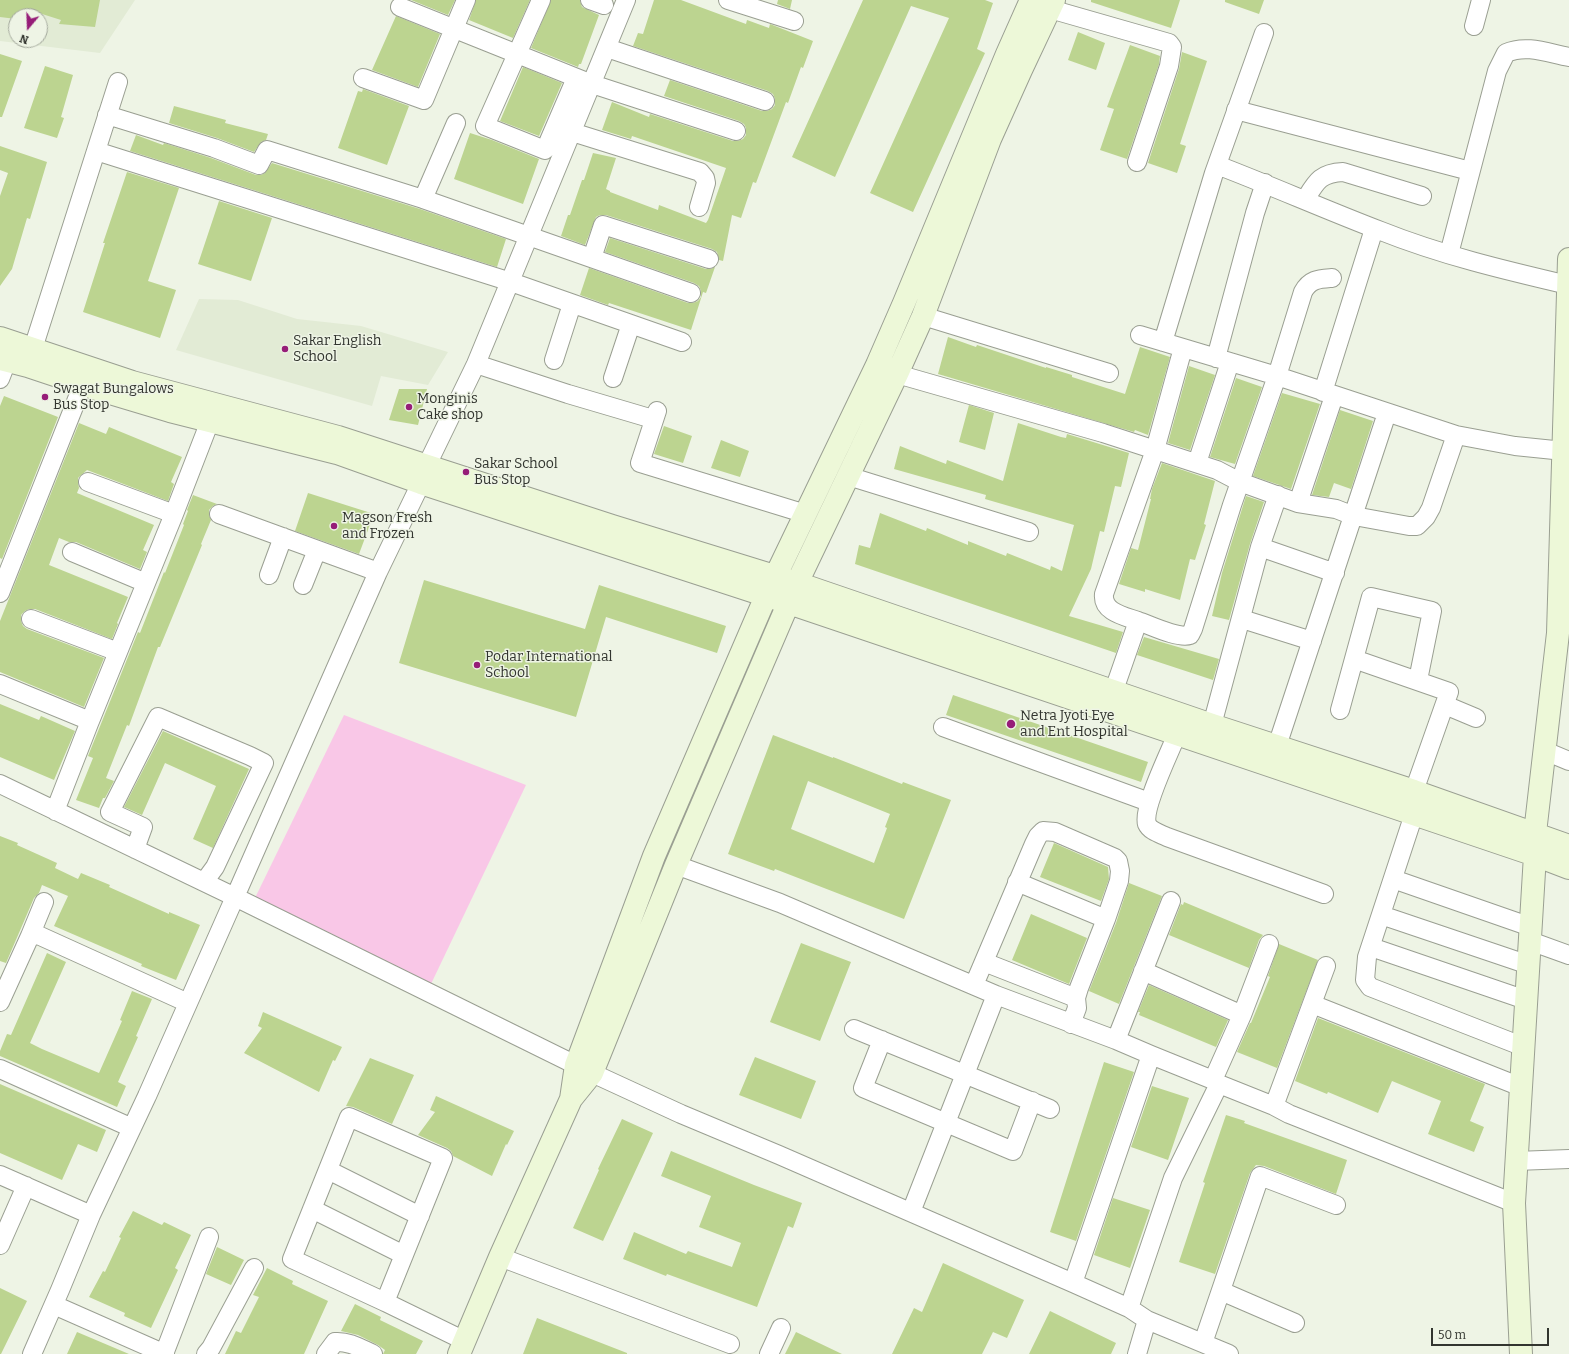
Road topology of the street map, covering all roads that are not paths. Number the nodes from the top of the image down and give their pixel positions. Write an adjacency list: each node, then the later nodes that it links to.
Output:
1 (466, 0): 10 (street)
2 (541, 0): 13 (street)
3 (626, 0): 12 (street)
4 (728, 0): 8 (street)
5 (1481, 0): 9 (street)
6 (1039, 2): 25 (street); 44 (street); 76 (street)
7 (400, 7): 10 (street)
8 (794, 21)
9 (1474, 26)
10 (455, 29): 13 (street); 15 (street)
11 (1264, 33): 19 (street)
12 (606, 48): 16 (street); 18 (street)
13 (516, 54): 16 (street); 16 (street)
14 (1569, 57): 27 (street)
15 (363, 78)
16 (584, 81): 22 (street); 23 (street)
17 (118, 82): 20 (street)
18 (765, 100)
19 (1236, 110): 26 (street); 27 (street)
20 (107, 115): 24 (street); 30 (street)
21 (456, 123): 30 (street)
22 (736, 131)
23 (572, 132): 32 (street); 34 (street)
24 (96, 151): 40 (street); 51 (street)
25 (1137, 162)
26 (1217, 165): 28 (street); 49 (street)
27 (1470, 171): 35 (street)
28 (1265, 183): 31 (street); 53 (street)
29 (1422, 196): 31 (street)
30 (423, 199): 34 (street)
31 (1304, 200): 33 (street)
32 (699, 207)
33 (1374, 228): 35 (street); 61 (street)
34 (529, 236): 36 (street); 40 (street)
35 (1449, 254): 41 (street)
36 (592, 258): 38 (street); 42 (street)
37 (1569, 258): 41 (street)
38 (709, 259)
39 (1332, 278): 58 (street)
40 (510, 282): 43 (street); 54 (street)
41 (1568, 285): 66 (street)
42 (691, 293)
43 (572, 304): 45 (street); 52 (street)
44 (922, 316): 56 (street); 57 (street)
45 (631, 324): 48 (street); 59 (street)
46 (1140, 335): 49 (street)
47 (0, 338): 51 (street)
48 (682, 342)
49 (1162, 342): 50 (street)
50 (1183, 348): 53 (street); 65 (street)
51 (30, 357): 55 (street); 60 (street); 62 (street)
52 (554, 360)
53 (1223, 360): 58 (street); 67 (street)
54 (476, 364): 68 (street); 76 (street)
55 (2, 366)
56 (1109, 373)
57 (897, 374): 65 (street); 69 (street)
58 (1277, 376): 61 (street); 71 (street)
59 (612, 378)
60 (83, 384): 62 (street); 90 (street)
61 (1329, 394): 63 (street); 73 (street)
62 (212, 412): 68 (street); 74 (street)
63 (1387, 413): 64 (street); 77 (street)
64 (1456, 435): 66 (street); 77 (street)
65 (1155, 450): 67 (street); 95 (street)
66 (1564, 451): 96 (street)
67 (1197, 463): 71 (street)
68 (424, 474): 83 (street); 86 (street); 91 (street)
69 (848, 476): 78 (street); 88 (street)
70 (88, 482): 74 (street)
71 (1240, 482): 72 (street); 95 (street)
72 (1278, 495): 73 (street); 80 (street)
73 (1298, 503): 77 (street)
74 (174, 514): 87 (street)
75 (220, 514): 79 (street)
76 (806, 514): 86 (street)
77 (1354, 516): 84 (street)
78 (1029, 532)
79 (283, 537): 81 (street); 85 (street)
80 (1260, 547): 84 (street); 94 (street)
81 (317, 550): 83 (street); 89 (street)
82 (72, 552): 87 (street)
83 (378, 572): 128 (street)
84 (1335, 573): 97 (street)
85 (269, 575)
86 (776, 576): 88 (street); 91 (street)
87 (146, 582): 98 (street)
88 (797, 583): 92 (street); 102 (street)
89 (303, 585)
90 (0, 593)
91 (766, 596): 92 (street); 157 (street)
92 (789, 603): 109 (street); 122 (street)
93 (31, 619): 98 (street)
94 (1242, 619): 97 (street); 107 (street)
95 (1138, 621): 102 (street)
96 (1564, 635): 111 (street)
97 (1312, 640): 110 (street)
98 (118, 652): 106 (street)
99 (1354, 659): 100 (street); 100 (street); 104 (street)
100 (1418, 680): 103 (street)
101 (0, 684): 106 (street)
102 (1114, 690): 107 (street)
103 (1445, 705): 105 (street); 114 (street)
104 (1340, 710)
105 (1476, 718)
106 (90, 721): 116 (street)
107 (1212, 724): 110 (street)
108 (944, 727): 115 (street)
109 (1177, 734): 115 (street); 117 (street)
110 (1277, 746): 114 (street)
111 (1544, 751): 112 (street); 118 (street)
112 (1569, 762)
113 (0, 784): 116 (street)
114 (1414, 791): 118 (street)
115 (1149, 802): 127 (street)
116 (55, 811): 120 (street)
117 (1414, 814): 121 (street); 124 (street)
118 (1535, 833): 119 (street); 121 (street)
119 (1569, 846)
120 (135, 849): 125 (street); 125 (street)
121 (1535, 855): 123 (street); 133 (street)
122 (676, 865): 142 (street); 157 (street)
123 (1569, 868)
124 (1393, 879): 131 (street); 133 (street)
125 (204, 882): 128 (street)
126 (1017, 882): 132 (street); 132 (street); 138 (street)
127 (1324, 894)
128 (235, 897): 147 (street); 157 (street)
129 (1171, 901): 141 (street)
130 (44, 902): 134 (street)
131 (1381, 915): 136 (street); 139 (street)
132 (1106, 919): 144 (street)
133 (1531, 934): 137 (street); 139 (street)
134 (30, 936): 146 (street); 147 (street)
135 (1269, 944): 149 (street)
136 (1371, 947): 145 (street); 154 (street)
137 (1569, 955)
138 (984, 962): 142 (street); 144 (street)
139 (1529, 965): 145 (street)
140 (1326, 966): 148 (street)
141 (1143, 971): 149 (street); 153 (street)
142 (974, 985): 143 (street)
143 (996, 994): 150 (street); 158 (street)
144 (1076, 998): 150 (street)
145 (1526, 1000): 154 (street)
146 (0, 1002)
147 (188, 1003): 165 (street)
148 (1312, 1004): 160 (street); 162 (street)
149 (1242, 1015): 159 (street)
150 (1072, 1024): 153 (street)
151 (854, 1029): 152 (street)
152 (882, 1040): 158 (street); 164 (street)
153 (1116, 1040): 155 (street)
154 (1524, 1047): 160 (street)
155 (1151, 1055): 159 (street); 182 (street)
156 (0, 1069): 165 (street)
157 (584, 1069): 174 (street); 180 (street)
158 (965, 1074): 161 (street); 164 (street)
159 (1216, 1082): 162 (street); 186 (street)
160 (1521, 1087): 167 (street)
161 (1032, 1101): 163 (street); 164 (street)
162 (1274, 1106): 171 (street)
163 (1050, 1109)
164 (946, 1122): 174 (street)
165 (132, 1128): 175 (street)
166 (1569, 1158): 167 (street)
167 (1516, 1161): 171 (street)
168 (328, 1170): 173 (street); 176 (street); 176 (street)
169 (0, 1175): 170 (street)
170 (26, 1186): 175 (street); 178 (street)
171 (1514, 1203): 201 (street)
172 (1336, 1205): 183 (street)
173 (312, 1209): 179 (street); 184 (street)
174 (911, 1212): 182 (street)
175 (91, 1215): 185 (street)
176 (420, 1216): 179 (street)
177 (210, 1237): 194 (street)
178 (0, 1245)
179 (404, 1255): 184 (street)
180 (500, 1257): 191 (street); 192 (street)
181 (254, 1268): 195 (street)
182 (1073, 1283): 186 (street)
183 (1221, 1291): 188 (street); 190 (street)
184 (385, 1302): 192 (street)
185 (54, 1305): 193 (street); 194 (street)
186 (1128, 1308): 187 (street)
187 (1147, 1320): 190 (street); 199 (street)
188 (1295, 1322)
189 (781, 1328): 198 (street)
190 (1203, 1343): 200 (street)
191 (730, 1344)
192 (462, 1347)
193 (32, 1354)
194 (165, 1354)
195 (206, 1354)
196 (326, 1354): 197 (street)
197 (373, 1354)
198 (769, 1354)
199 (1136, 1354)
200 (1229, 1354)
201 (1521, 1354)

